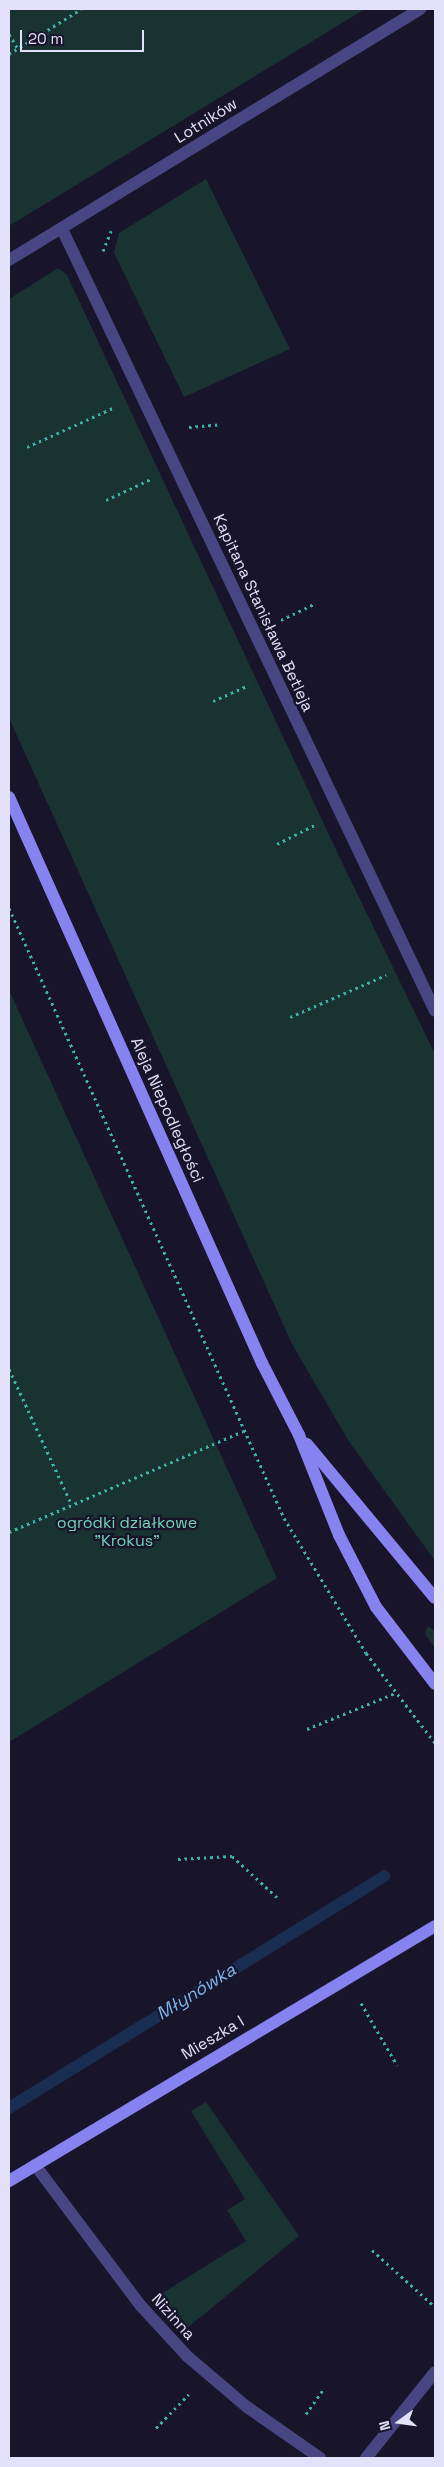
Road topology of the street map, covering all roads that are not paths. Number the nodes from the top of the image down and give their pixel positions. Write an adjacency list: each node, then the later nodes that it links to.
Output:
1 (420, 9): 2 (street, Lotników)
2 (62, 229): 3 (street, Lotników); 5 (street, Kapitana Stanisława Betleja)
3 (9, 260)
4 (9, 797): 6 (street, Aleja Niepodległości)
5 (435, 1011)
6 (300, 1435): 7 (street, Aleja Niepodległości); 8 (street, Aleja Niepodległości)
7 (435, 1598)
8 (435, 1684)
9 (435, 1926): 10 (street, Mieszka I)
10 (35, 2165): 11 (street, Mieszka I); 13 (street, Nizinna)
11 (9, 2181)
12 (435, 2372): 14 (street)
13 (320, 2458)
14 (366, 2458)

